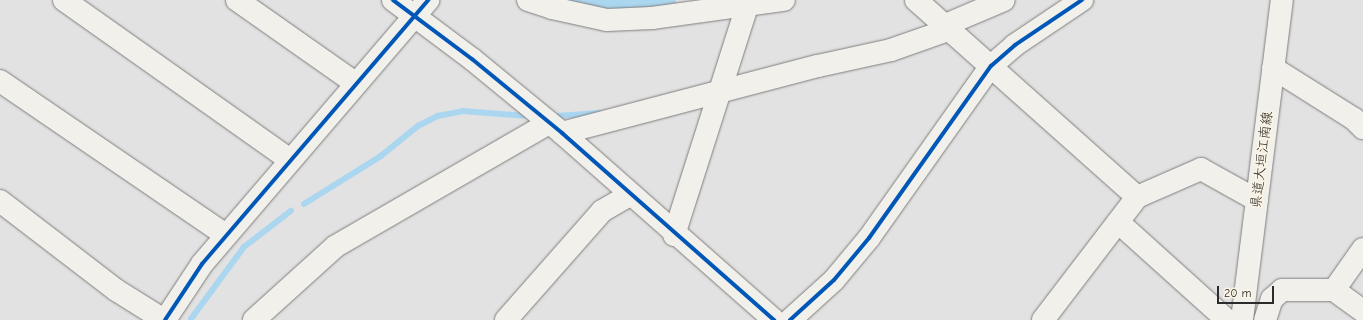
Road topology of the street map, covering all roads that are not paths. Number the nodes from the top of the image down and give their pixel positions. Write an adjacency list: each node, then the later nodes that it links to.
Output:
1 (64, 0): 21 (street)
2 (237, 0): 17 (street)
3 (393, 0): 12 (street)
4 (428, 0): 12 (street)
5 (528, 0): 11 (street)
6 (784, 0): 11 (street)
7 (916, 0): 13 (street)
8 (1004, 0): 13 (street)
9 (1082, 0): 14 (street)
10 (1282, 0): 15 (street, 県道大垣江南線)
11 (749, 2): 18 (street)
12 (413, 16): 17 (street); 19 (street)
13 (945, 28): 14 (street); 18 (street)
14 (991, 66): 23 (street); 36 (street)
15 (1274, 68): 20 (street); 24 (street, 県道大垣江南線)
16 (0, 81): 28 (street)
17 (355, 83): 21 (street)
18 (720, 93): 19 (street); 27 (street)
19 (555, 128): 22 (street); 33 (street)
20 (1363, 128)
21 (290, 160): 28 (street)
22 (630, 194): 27 (street); 34 (street)
23 (1137, 197): 24 (street); 26 (street)
24 (1257, 200): 39 (street, 県道大垣江南線)
25 (0, 201): 32 (street)
26 (1118, 222): 37 (street); 38 (street)
27 (674, 234): 35 (street)
28 (226, 235): 32 (street)
29 (1363, 249): 30 (street)
30 (1334, 290): 31 (street); 40 (street)
31 (1363, 311)
32 (165, 320)
33 (254, 320)
34 (506, 320)
35 (774, 320)
36 (790, 320)
37 (1043, 320)
38 (1227, 320)
39 (1242, 320)
40 (1265, 320)

